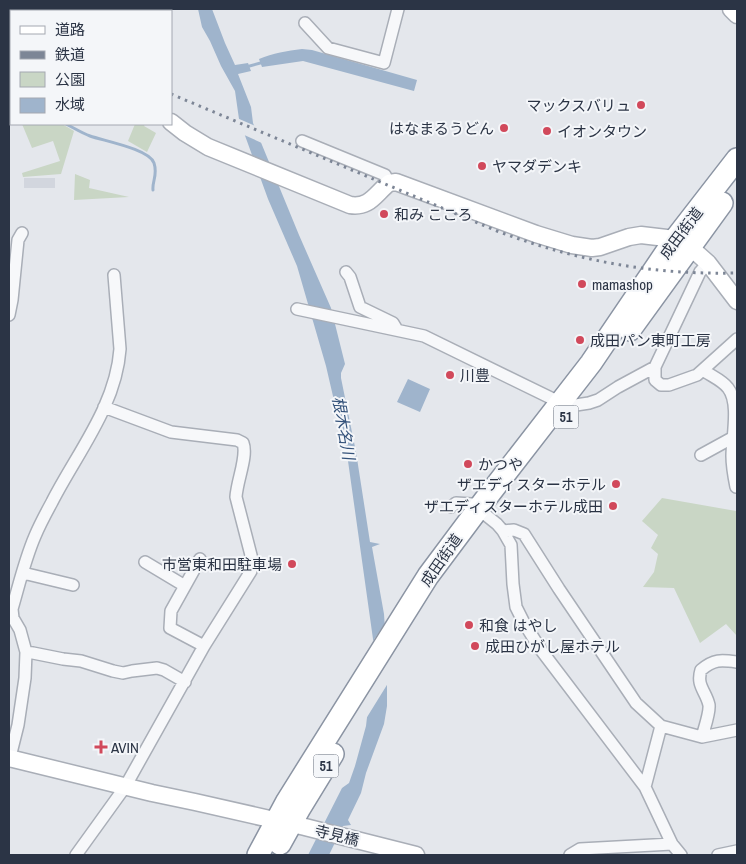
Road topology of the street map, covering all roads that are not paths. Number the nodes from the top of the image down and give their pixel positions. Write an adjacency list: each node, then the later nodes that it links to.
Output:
1 (398, 9): 4 (street)
2 (731, 9): 3 (street)
3 (737, 15)
4 (306, 23)
5 (172, 123): 9 (street)
6 (302, 142): 9 (street)
7 (737, 159): 11 (highway, 成田街道 / 51)
8 (737, 182): 11 (highway, 成田街道 / 51)
9 (389, 183): 11 (street)
10 (22, 233): 13 (street)
11 (682, 243): 12 (street); 23 (highway, 成田街道 / 51)
12 (708, 263): 16 (street); 21 (street)
13 (12, 268): 18 (street)
14 (346, 272): 19 (street)
15 (114, 275): 24 (street)
16 (737, 301)
17 (297, 309): 19 (street)
18 (9, 315)
19 (396, 330): 23 (street)
20 (737, 339): 22 (street)
21 (655, 367): 22 (street); 23 (street)
22 (703, 370): 25 (street)
23 (568, 404): 29 (highway, 成田街道 / 51)
24 (104, 407): 33 (street); 36 (street)
25 (732, 438): 26 (street); 27 (street)
26 (701, 456)
27 (736, 487)
28 (451, 507): 29 (street)
29 (483, 512): 30 (street); 46 (highway, 成田街道 / 51)
30 (503, 531): 40 (street); 45 (street)
31 (200, 559): 35 (street)
32 (146, 562): 35 (street)
33 (23, 573): 34 (street); 37 (street)
34 (73, 585)
35 (185, 586): 36 (street)
36 (204, 646): 39 (street)
37 (26, 652): 39 (street); 43 (street)
38 (737, 662): 42 (street)
39 (185, 682): 44 (street)
40 (661, 726): 42 (street); 45 (street)
41 (737, 730): 42 (street)
42 (702, 737)
43 (9, 759): 44 (street, 寺見橋)
44 (125, 787): 46 (street, 寺見橋); 49 (street)
45 (645, 787): 47 (street)
46 (292, 816): 50 (highway, 成田街道 / 51); 51 (highway, 成田街道 / 51); 52 (street, 寺見橋)
47 (672, 844): 53 (street); 54 (street)
48 (737, 850): 55 (street)
49 (76, 855)
50 (258, 855)
51 (274, 855)
52 (416, 855)
53 (570, 855)
54 (681, 855)
55 (718, 855)

